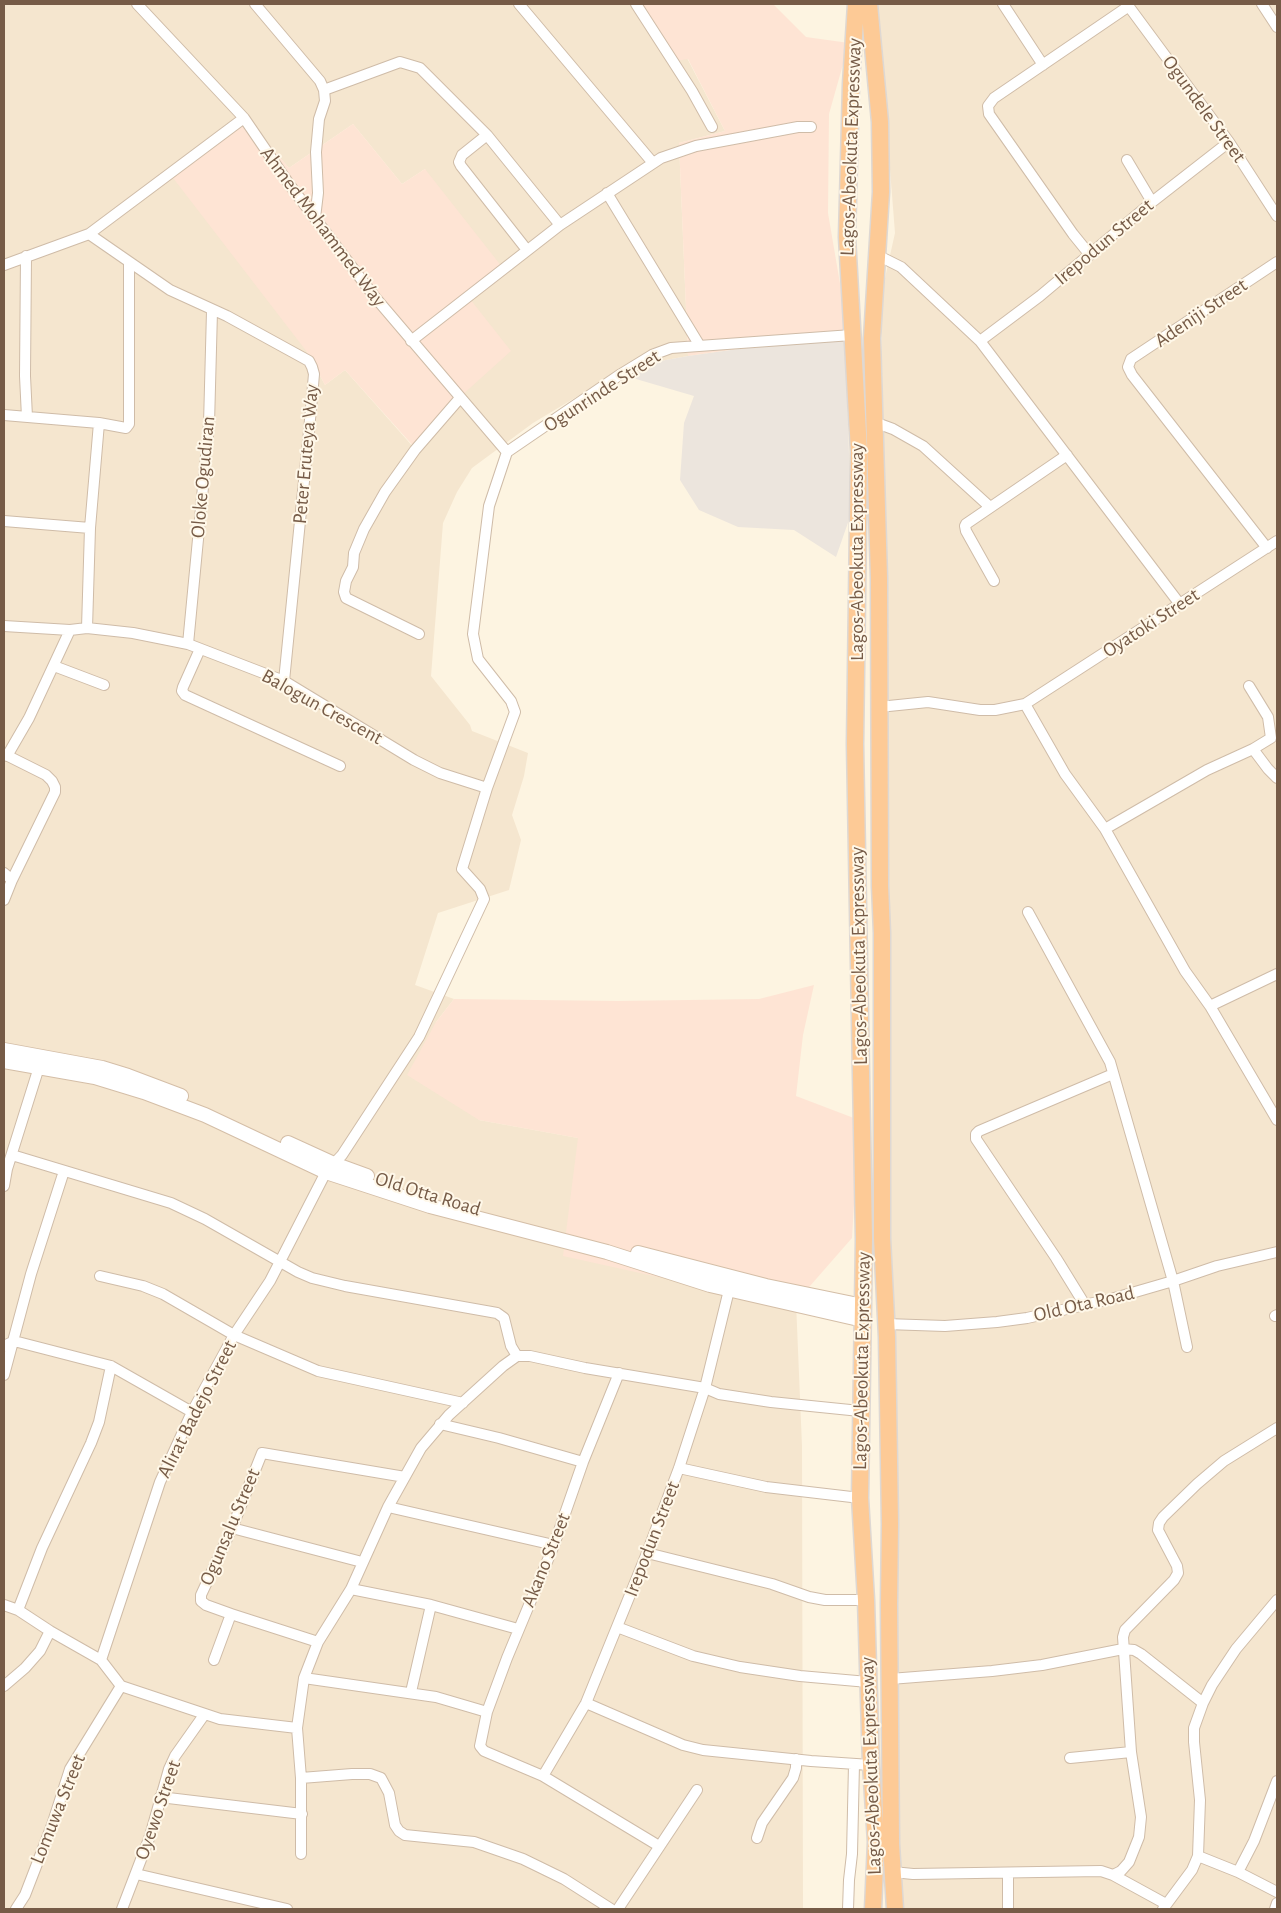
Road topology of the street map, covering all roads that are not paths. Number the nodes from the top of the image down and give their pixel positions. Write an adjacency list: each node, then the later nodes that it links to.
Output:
1 (137, 4): 13 (street, Ahmed Mohammed Way)
2 (255, 4): 12 (street)
3 (519, 4): 19 (street)
4 (636, 4): 15 (street)
5 (856, 4): 34 (highway, Lagos-Abeokuta Expressway)
6 (869, 4): 27 (highway, Lagos-Abeokuta Expressway)
7 (1003, 4): 11 (street)
8 (1262, 4): 10 (street)
9 (1128, 5): 11 (street); 17 (street, Ogundele Street)
10 (1277, 27)
11 (1043, 64): 28 (street)
12 (324, 90): 16 (street); 23 (street)
13 (244, 118): 23 (street, Ahmed Mohammed Way); 25 (street)
14 (811, 127): 19 (street)
15 (712, 128)
16 (488, 135): 24 (street); 26 (street)
17 (1228, 142): 21 (street, Irepodun Street); 22 (street, Ogundele Street)
18 (1127, 160): 21 (street)
19 (654, 163): 20 (street)
20 (607, 193): 24 (street); 37 (street)
21 (1152, 202): 28 (street, Irepodun Street)
22 (1277, 216)
23 (315, 218): 35 (street, Ahmed Mohammed Way)
24 (560, 225): 26 (street)
25 (89, 234): 29 (street); 32 (street, Peter Eruteya Way)
26 (527, 250): 35 (street)
27 (877, 255): 36 (street); 41 (highway, Lagos-Abeokuta Expressway)
28 (1090, 255): 36 (street, Irepodun Street)
29 (26, 256): 30 (street); 40 (street)
30 (6, 261)
31 (1277, 262): 49 (street, Adeniji Street)
32 (129, 263): 33 (street, Peter Eruteya Way); 42 (street)
33 (212, 311): 56 (street, Oloke Ogudiran); 59 (street, Peter Eruteya Way)
34 (852, 335): 37 (street, Ogunrinde Street); 91 (highway, Lagos-Abeokuta Expressway)
35 (411, 341): 38 (street, Ahmed Mohammed Way)
36 (980, 341): 44 (street)
37 (700, 346): 43 (street, Ogunrinde Street)
38 (460, 398): 43 (street, Ahmed Mohammed Way); 55 (street)
39 (4, 415): 40 (street)
40 (27, 417): 42 (street)
41 (874, 422): 45 (street); 63 (highway, Lagos-Abeokuta Expressway)
42 (100, 423): 47 (street)
43 (507, 452): 68 (street)
44 (1067, 456): 45 (street); 51 (street)
45 (990, 507): 50 (street)
46 (4, 521): 47 (street)
47 (90, 528): 53 (street)
48 (1277, 541): 49 (street, Oyatoki Street)
49 (1267, 548): 51 (street, Oyatoki Street)
50 (994, 581)
51 (1179, 604): 62 (street, Oyatoki Street)
52 (4, 626): 54 (street, Balogun Crescent)
53 (87, 628): 54 (street, Balogun Crescent); 56 (street, Balogun Crescent)
54 (70, 630): 58 (street)
55 (419, 634)
56 (188, 644): 57 (street, Balogun Crescent)
57 (200, 649): 59 (street, Balogun Crescent); 66 (street)
58 (54, 666): 60 (street); 65 (street)
59 (284, 681): 68 (street, Balogun Crescent)
60 (104, 686)
61 (1249, 686): 64 (street)
62 (1026, 704): 63 (street); 69 (street)
63 (879, 707): 92 (highway, Lagos-Abeokuta Expressway)
64 (1254, 749): 67 (street); 69 (street)
65 (6, 755): 70 (street)
66 (340, 766)
67 (1277, 778)
68 (487, 788): 81 (street, Alirat Badejo Street)
69 (1105, 829): 74 (street)
70 (8, 876): 71 (street)
71 (4, 900)
72 (1028, 912): 78 (street)
73 (1277, 974): 74 (street)
74 (1210, 1006): 79 (street)
75 (4, 1050): 81 (main road, Old Otta Road)
76 (4, 1061): 77 (main road, Old Otta Road)
77 (39, 1067): 80 (street); 81 (main road, Old Otta Road)
78 (1113, 1074): 88 (street); 90 (street)
79 (1277, 1120)
80 (12, 1155): 82 (street); 83 (street)
81 (330, 1168): 86 (street, Alirat Badejo Street); 89 (main road); 91 (main road, Old Otta Road)
82 (5, 1170): 84 (street)
83 (64, 1171): 86 (street); 94 (street)
84 (4, 1186)
85 (1277, 1252): 88 (street, Old Ota Road)
86 (279, 1261): 93 (street, Alirat Badejo Street); 97 (street)
87 (100, 1276): 93 (street)
88 (1173, 1281): 90 (street, Old Ota Road); 96 (street)
89 (729, 1290): 91 (main road); 101 (street, Irepodun Street)
90 (1084, 1305): 92 (street, Old Ota Road)
91 (863, 1313): 103 (highway, Lagos-Abeokuta Expressway)
92 (886, 1324): 131 (highway, Lagos-Abeokuta Expressway)
93 (234, 1336): 102 (street); 104 (street, Alirat Badejo Street)
94 (14, 1341): 95 (street); 98 (street); 100 (street)
95 (4, 1346)
96 (1187, 1347)
97 (517, 1356): 99 (street); 102 (street)
98 (111, 1366): 104 (street); 121 (street)
99 (619, 1373): 101 (street); 107 (street, Akano Street)
100 (4, 1375)
101 (705, 1388): 103 (street); 108 (street, Irepodun Street)
102 (464, 1402): 105 (street)
103 (860, 1411): 110 (highway, Lagos-Abeokuta Expressway)
104 (192, 1412): 128 (street, Alirat Badejo Street)
105 (440, 1424): 107 (street); 109 (street)
106 (1277, 1428): 127 (street)
107 (583, 1462): 113 (street, Akano Street)
108 (679, 1468): 110 (street); 114 (street, Irepodun Street)
109 (405, 1477): 111 (street); 112 (street, Ogunsalu Street)
110 (860, 1498): 117 (highway, Lagos-Abeokuta Expressway)
111 (388, 1507): 113 (street); 115 (street)
112 (232, 1528): 115 (street); 122 (street, Ogunsalu Street)
113 (554, 1545): 124 (street, Akano Street)
114 (647, 1553): 117 (street); 123 (street, Irepodun Street)
115 (362, 1562): 116 (street)
116 (351, 1589): 120 (street); 126 (street)
117 (866, 1600): 132 (highway, Lagos-Abeokuta Expressway)
118 (1277, 1600): 137 (street)
119 (4, 1605): 121 (street)
120 (431, 1605): 124 (street); 135 (street)
121 (18, 1610): 125 (street)
122 (231, 1614): 126 (street); 129 (street)
123 (618, 1628): 132 (street); 136 (street, Irepodun Street)
124 (518, 1629): 138 (street, Akano Street)
125 (50, 1631): 128 (street); 133 (street)
126 (318, 1642): 130 (street)
127 (1123, 1649): 131 (street); 137 (street); 141 (street)
128 (100, 1660): 134 (street)
129 (214, 1660)
130 (304, 1678): 135 (street); 140 (street)
131 (890, 1679): 153 (highway, Lagos-Abeokuta Expressway)
132 (868, 1682): 145 (highway, Lagos-Abeokuta Expressway)
133 (4, 1686)
134 (122, 1686): 139 (street); 165 (street, Lomuwa Street)
135 (411, 1692): 138 (street)
136 (586, 1703): 143 (street); 146 (street, Irepodun Street)
137 (1203, 1703): 156 (street)
138 (487, 1712): 146 (street, Akano Street)
139 (204, 1715): 140 (street); 150 (street, Oyewo Street)
140 (297, 1728): 147 (street)
141 (1131, 1752): 142 (street); 161 (street)
142 (1070, 1758)
143 (796, 1759): 144 (street); 152 (street)
144 (854, 1764): 145 (street); 170 (street)
145 (871, 1765): 153 (highway, Lagos-Abeokuta Expressway)
146 (543, 1776): 154 (street)
147 (301, 1778): 151 (street); 168 (street)
148 (1277, 1781): 158 (street)
149 (697, 1790): 154 (street)
150 (160, 1797): 151 (street); 160 (street, Oyewo Street)
151 (302, 1814): 155 (street)
152 (757, 1838)
153 (884, 1843): 157 (highway, Lagos-Abeokuta Expressway); 171 (highway, Lagos-Abeokuta Expressway)
154 (659, 1846): 169 (street)
155 (301, 1854)
156 (1198, 1856): 158 (street); 164 (street)
157 (893, 1872): 159 (street); 172 (highway, Lagos-Abeokuta Expressway)
158 (1238, 1872): 162 (street)
159 (1008, 1873): 161 (street); 173 (street)
160 (136, 1874): 166 (street, Oyewo Street); 167 (street)
161 (1113, 1875): 164 (street)
162 (1277, 1892)
163 (1277, 1904): 174 (street)
164 (1164, 1907)
165 (16, 1909)
166 (122, 1909)
167 (287, 1909)
168 (611, 1909)
169 (618, 1909)
170 (848, 1909)
171 (873, 1909)
172 (895, 1909)
173 (1008, 1909)
174 (1275, 1909)

